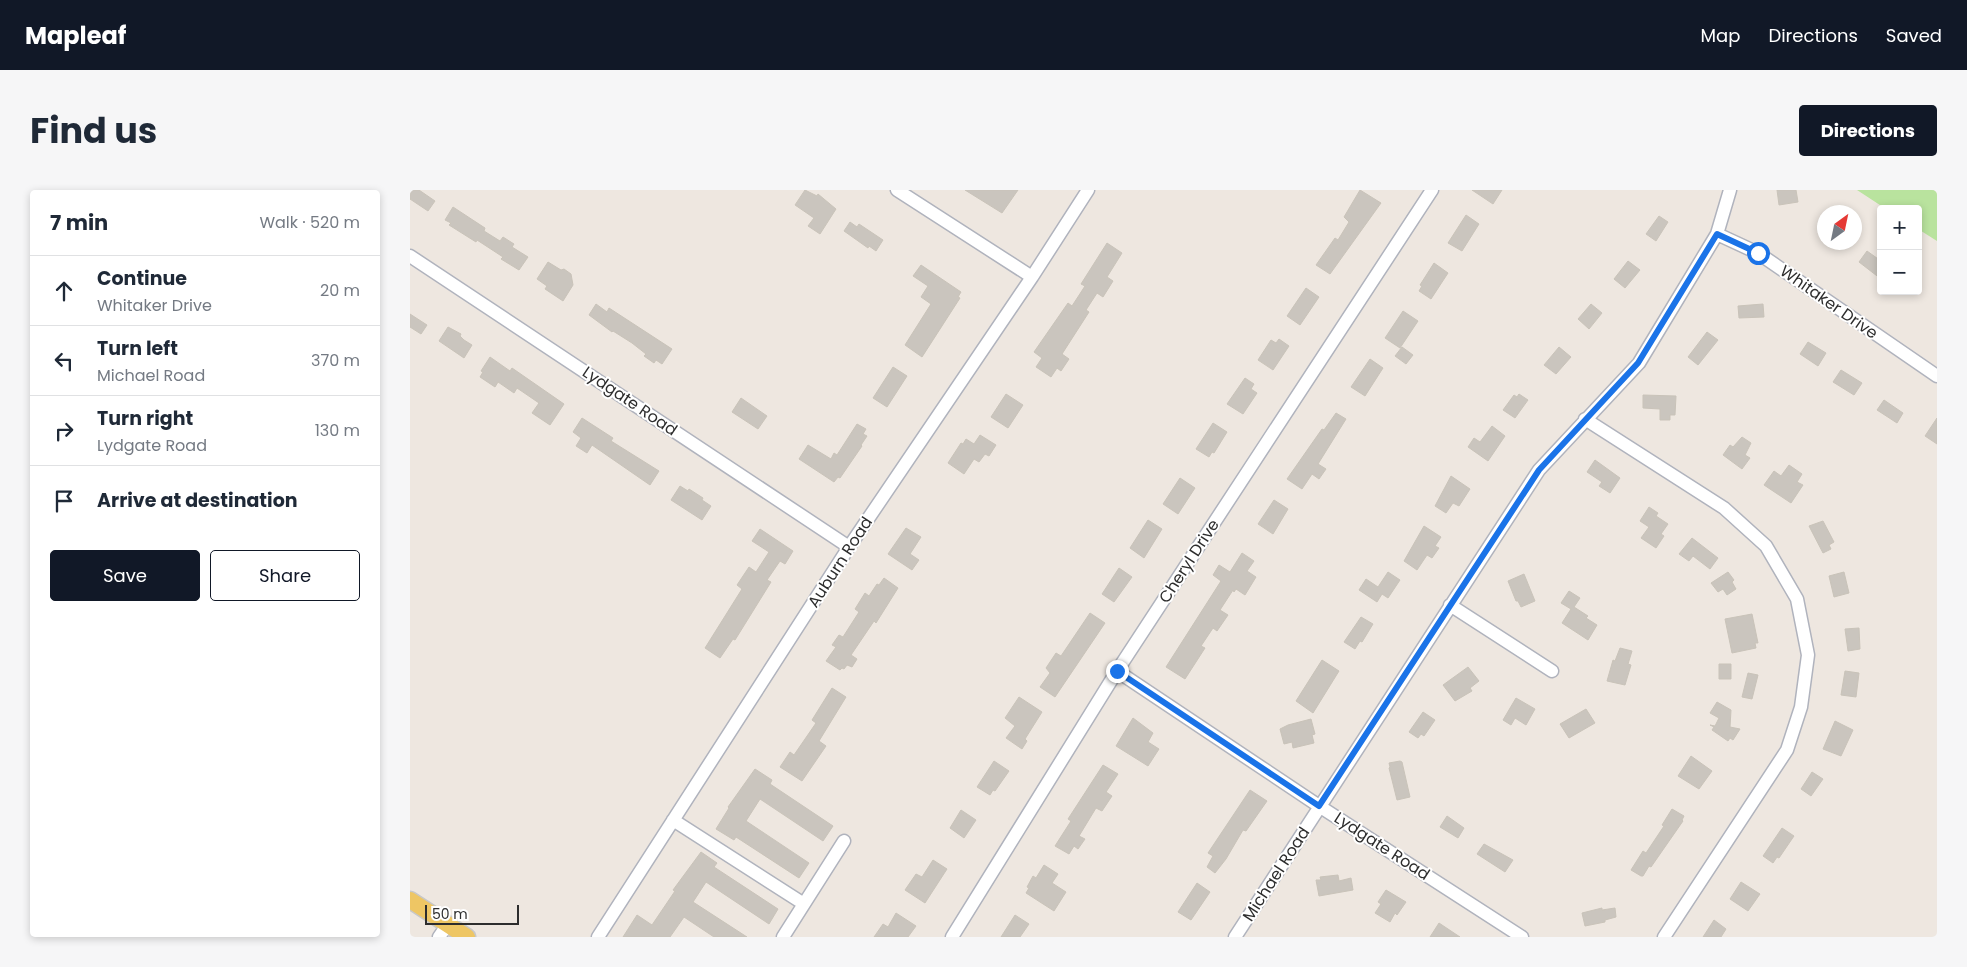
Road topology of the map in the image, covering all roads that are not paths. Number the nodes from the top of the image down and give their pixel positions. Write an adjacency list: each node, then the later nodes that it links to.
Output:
1 (897, 190): 7 (street)
2 (1088, 190): 7 (street, Auburn Road)
3 (1432, 190): 12 (street, Cheryl Drive)
4 (1730, 190): 5 (street, Michael Road)
5 (1717, 234): 8 (street, Whitaker Drive); 9 (street, Michael Road)
6 (410, 256): 10 (street, Lydgate Road)
7 (1032, 277): 10 (street, Auburn Road)
8 (1937, 376)
9 (1585, 419): 11 (street, Michael Road); 26 (street)
10 (850, 547): 15 (street, Auburn Road)
11 (1450, 605): 13 (street); 14 (street, Michael Road)
12 (1117, 671): 14 (street, Lydgate Road); 23 (street, Cheryl Drive)
13 (1552, 671)
14 (1319, 806): 24 (street, Michael Road); 25 (street, Lydgate Road)
15 (673, 820): 18 (street); 21 (street, Auburn Road)
16 (844, 841): 18 (street)
17 (410, 900): 19 (main road)
18 (804, 904): 22 (street)
19 (444, 931): 20 (main road)
20 (467, 937)
21 (598, 937)
22 (783, 937)
23 (952, 937)
24 (1235, 937)
25 (1522, 937)
26 (1664, 937)

